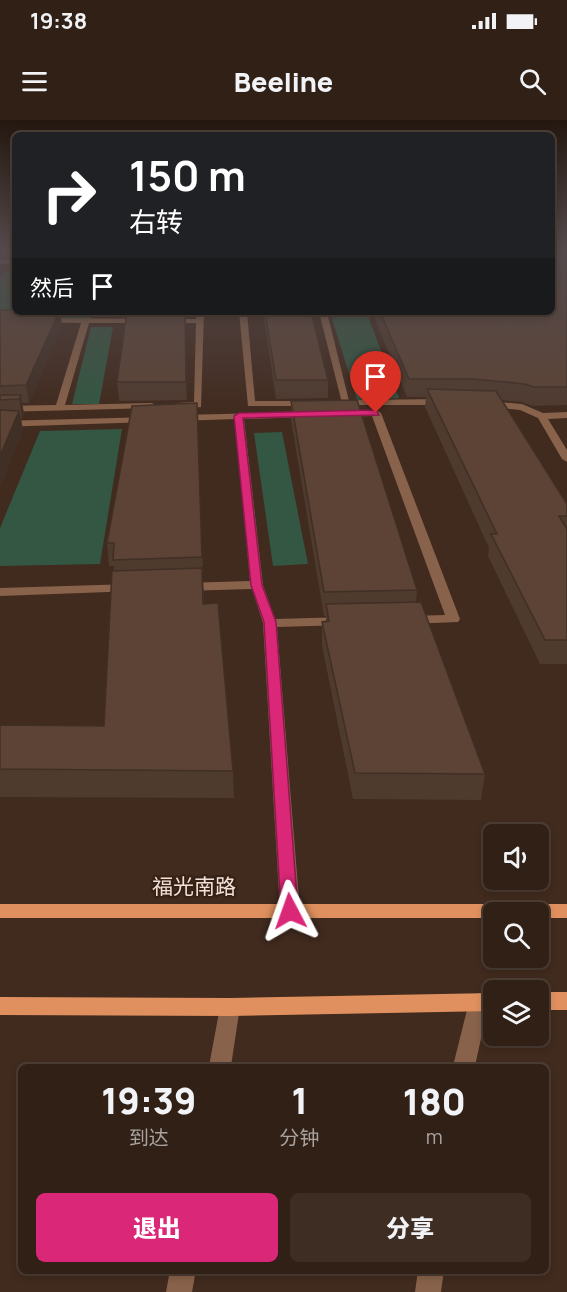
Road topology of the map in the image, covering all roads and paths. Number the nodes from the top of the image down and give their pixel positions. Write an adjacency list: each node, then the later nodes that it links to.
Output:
1 (243, 315): 11 (lane)
2 (324, 315): 8 (lane)
3 (200, 316): 5 (lane); 9 (lane)
4 (0, 320): 5 (lane)
5 (85, 322): 9 (lane)
6 (449, 402): 8 (lane)
7 (472, 402): 14 (lane)
8 (347, 403): 11 (lane)
9 (60, 408): 10 (lane)
10 (0, 409)
11 (327, 409): 13 (lane); 21 (lane)
12 (567, 415): 14 (lane)
13 (239, 416): 15 (lane); 17 (lane)
14 (542, 416): 16 (lane)
15 (0, 424)
16 (567, 459)
17 (257, 585): 18 (lane); 23 (lane)
18 (175, 587)
19 (140, 588): 20 (lane)
20 (0, 592)
21 (396, 620)
22 (361, 621): 23 (lane)
23 (270, 622): 25 (lane)
24 (0, 911): 25 (main road, 福光南路)
25 (290, 911): 26 (main road, 福光南路)
26 (567, 911)
27 (549, 1001): 28 (main road)
28 (567, 1001)
29 (483, 1002): 31 (main road)
30 (0, 1006): 31 (main road)
31 (230, 1007): 33 (lane)
32 (483, 1011): 34 (lane)
33 (220, 1064)
34 (465, 1064)
35 (182, 1274): 37 (lane)
36 (430, 1274): 38 (lane)
37 (179, 1292)
38 (428, 1292)

